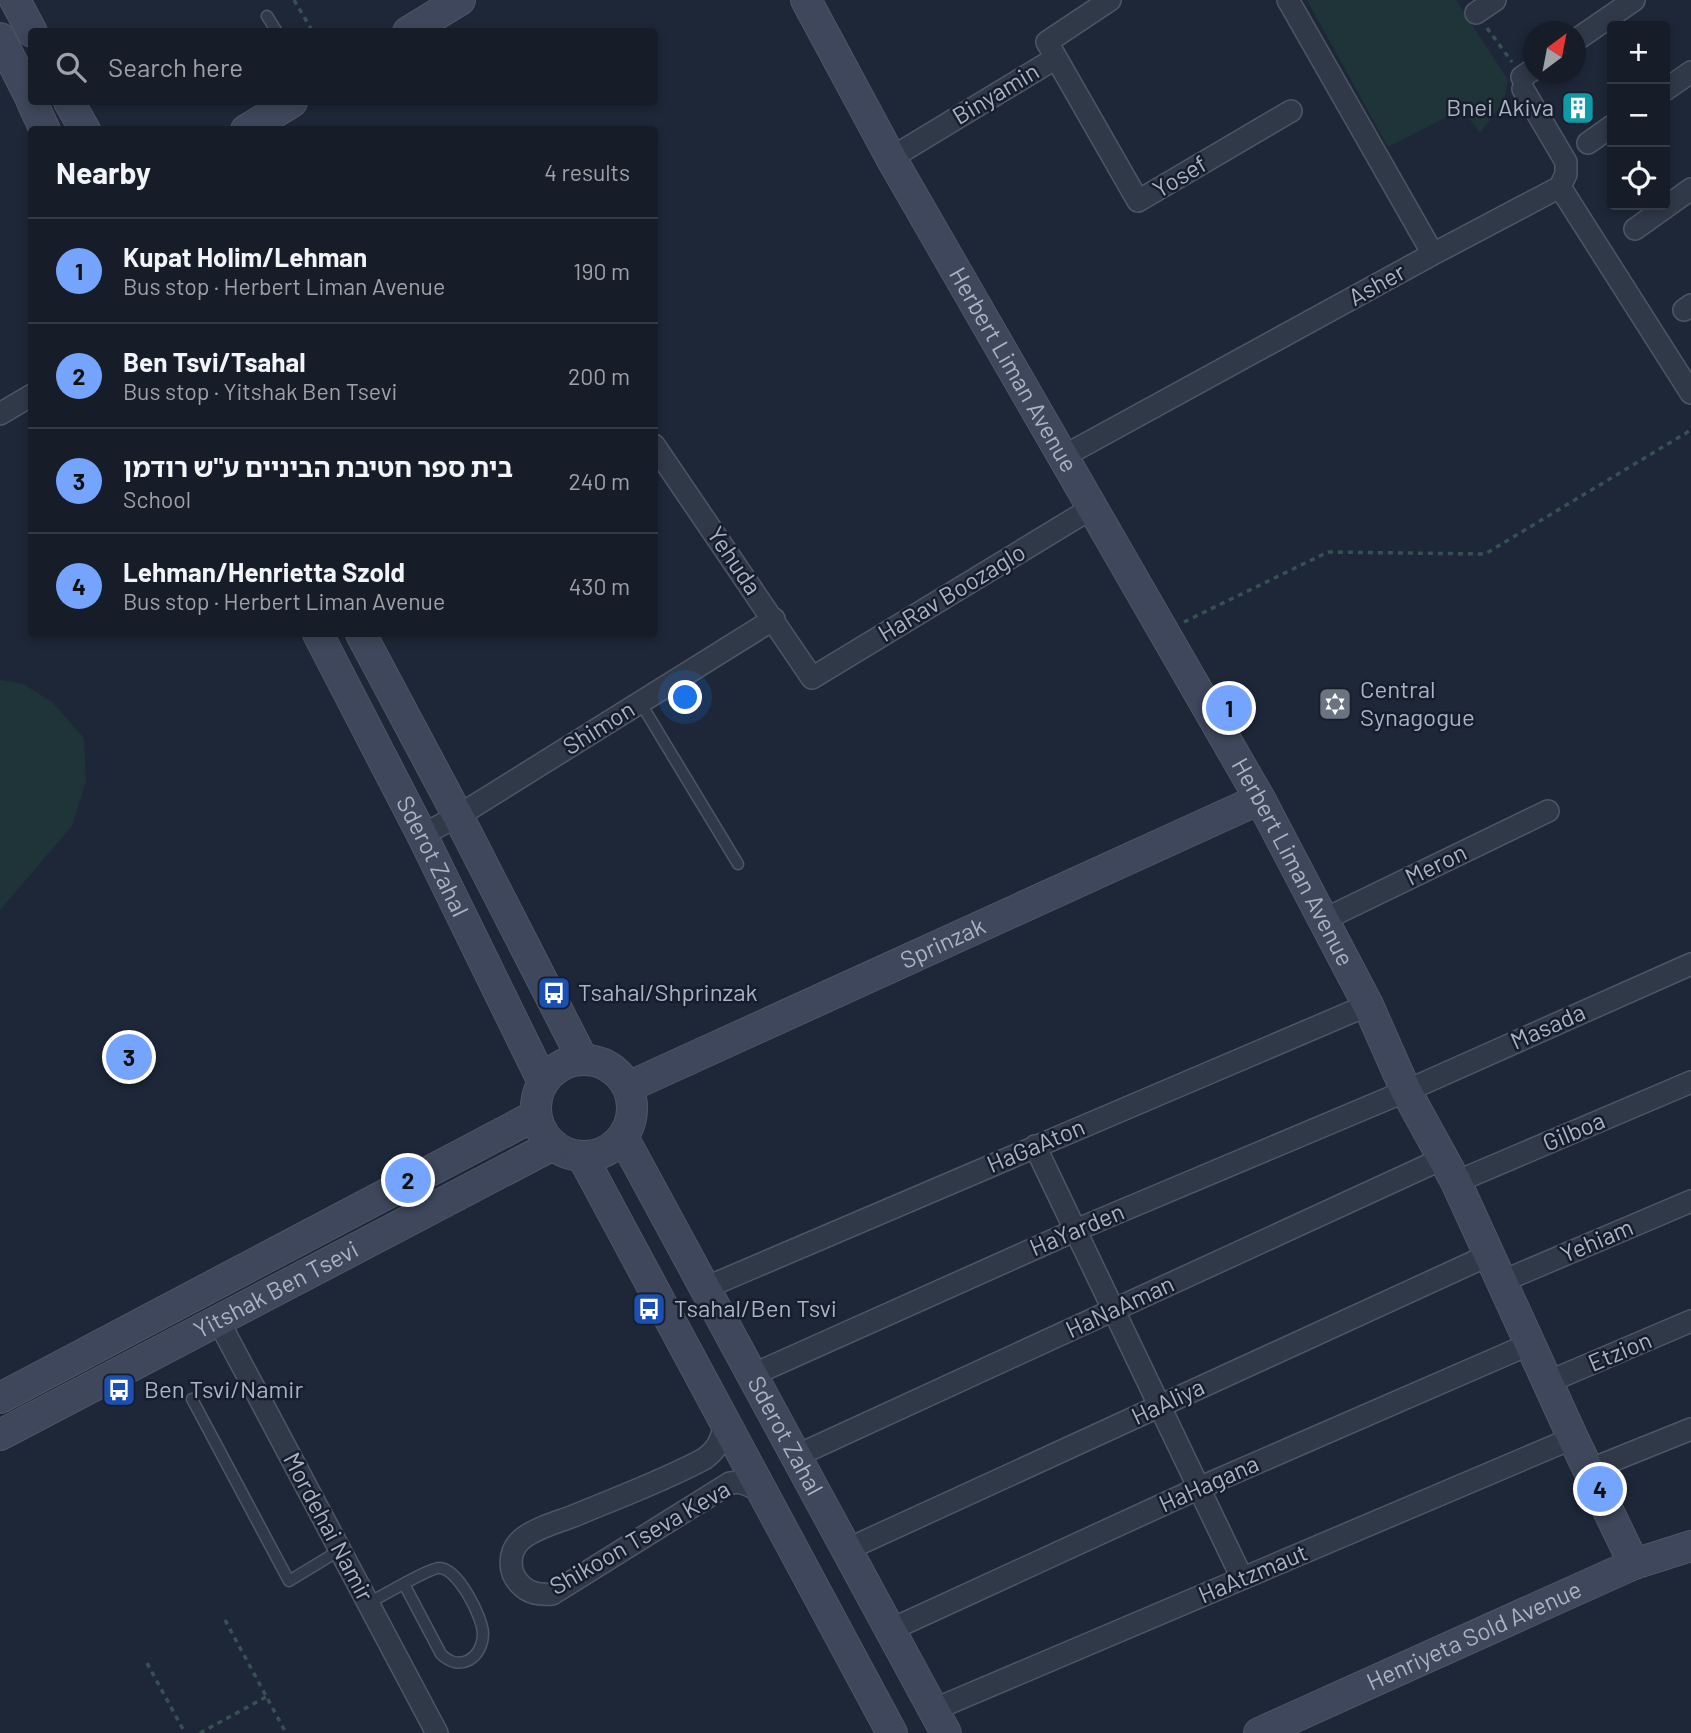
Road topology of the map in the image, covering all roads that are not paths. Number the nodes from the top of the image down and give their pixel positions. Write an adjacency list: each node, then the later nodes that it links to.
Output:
1 (460, 0): 10 (street)
2 (806, 0): 27 (street, Herbert Liman Avenue)
3 (1110, 0): 13 (street, Binyamin)
4 (1288, 0): 31 (street, Asher)
5 (1494, 0): 7 (street)
6 (1634, 0): 11 (street)
7 (1476, 13)
8 (267, 16): 9 (lane)
9 (274, 28)
10 (414, 28)
11 (1586, 33)
12 (1, 39): 17 (street)
13 (1056, 58): 21 (street, Yosef); 27 (street, Binyamin)
14 (1691, 72): 16 (street)
15 (1529, 84): 28 (street)
16 (1670, 87)
17 (28, 93)
18 (34, 105): 22 (street)
19 (71, 105): 23 (street)
20 (287, 105): 24 (street)
21 (1291, 111)
22 (43, 126)
23 (83, 126)
24 (253, 126)
25 (1607, 130): 26 (street)
26 (1588, 143)
27 (891, 158): 36 (street, Herbert Liman Avenue)
28 (1560, 187): 31 (street); 32 (street)
29 (1691, 189): 30 (street)
30 (1635, 229)
31 (1433, 254): 36 (street, Asher)
32 (1691, 393)
33 (28, 397): 34 (street)
34 (0, 414)
35 (658, 451): 38 (street, Yehuda)
36 (1064, 456): 37 (street, Herbert Liman Avenue)
37 (1092, 508): 41 (street, HaRav Boozaglo); 43 (street, Herbert Liman Avenue)
38 (774, 619): 41 (street, Yehuda); 42 (street, Shimon)
39 (320, 637): 46 (street, Sderot Zahal)
40 (363, 637): 45 (street, Sderot Zahal)
41 (812, 678)
42 (640, 702): 45 (street, Shimon); 47 (lane)
43 (1260, 799): 48 (street, Herbert Liman Avenue); 54 (street, Sprinzak)
44 (1548, 811): 48 (street, Meron)
45 (458, 816): 46 (street, Shimon); 51 (street, Sderot Zahal)
46 (422, 835): 52 (street, Sderot Zahal)
47 (738, 864)
48 (1323, 920): 50 (street, Herbert Liman Avenue)
49 (1691, 964): 55 (street, Masada)
50 (1368, 1005): 55 (street, Herbert Liman Avenue); 59 (street, HaGaAton)
51 (583, 1060): 52 (street); 54 (street)
52 (543, 1082): 56 (street)
53 (1691, 1082): 61 (street, Gilboa)
54 (628, 1087): 57 (street)
55 (1406, 1091): 61 (street, Herbert Liman Avenue); 63 (street, HaYarden)
56 (536, 1115): 58 (street); 73 (street, Yitshak Ben Tsevi)
57 (623, 1137): 60 (street); 66 (street, Sderot Zahal)
58 (553, 1145): 60 (street); 68 (street, Yitshak Ben Tsevi)
59 (1035, 1146): 63 (street); 66 (street, HaGaAton)
60 (582, 1156): 76 (street, Sderot Zahal)
61 (1450, 1170): 64 (street, Herbert Liman Avenue); 67 (street, HaNaAman)
62 (1691, 1201): 65 (street, Yehiam)
63 (1076, 1230): 67 (street); 71 (street, HaYarden)
64 (1489, 1255): 65 (street, Herbert Liman Avenue); 75 (street, HaAliya)
65 (1503, 1281): 70 (street, Herbert Liman Avenue)
66 (705, 1288): 71 (street, Sderot Zahal)
67 (1114, 1310): 75 (street); 80 (street, HaNaAman)
68 (218, 1320): 78 (street, Yitshak Ben Tsevi); 85 (street, Mordehai Namir)
69 (1691, 1321): 72 (street, Etzion)
70 (1531, 1344): 72 (street, Herbert Liman Avenue); 82 (street, HaHagana)
71 (752, 1375): 80 (street, Sderot Zahal)
72 (1548, 1382): 79 (street, Herbert Liman Avenue)
73 (0, 1398)
74 (192, 1399): 85 (lane)
75 (1160, 1406): 82 (street); 86 (street, HaAliya)
76 (725, 1422): 83 (street, Sderot Zahal); 83 (street, Shikoon Tseva Keva)
77 (1691, 1429): 81 (street)
78 (0, 1435)
79 (1573, 1438): 81 (street, Herbert Liman Avenue); 88 (street, HaAtzmaut)
80 (796, 1456): 86 (street, Sderot Zahal)
81 (1589, 1470): 87 (street, Herbert Liman Avenue)
82 (1199, 1488): 88 (street); 91 (street, HaHagana)
83 (762, 1491): 94 (street, Sderot Zahal)
84 (1691, 1546): 87 (street, Henriyeta Sold Avenue)
85 (340, 1550): 90 (street, Mordehai Namir)
86 (846, 1550): 91 (street, Sderot Zahal)
87 (1634, 1564): 95 (street, Henriyeta Sold Avenue)
88 (1242, 1578): 92 (street, HaAtzmaut)
89 (404, 1584): 89 (lane); 90 (lane)
90 (368, 1603): 93 (street, Mordehai Namir)
91 (890, 1630): 92 (street, Sderot Zahal)
92 (939, 1721)
93 (437, 1733)
94 (892, 1733)
95 (1259, 1733)

